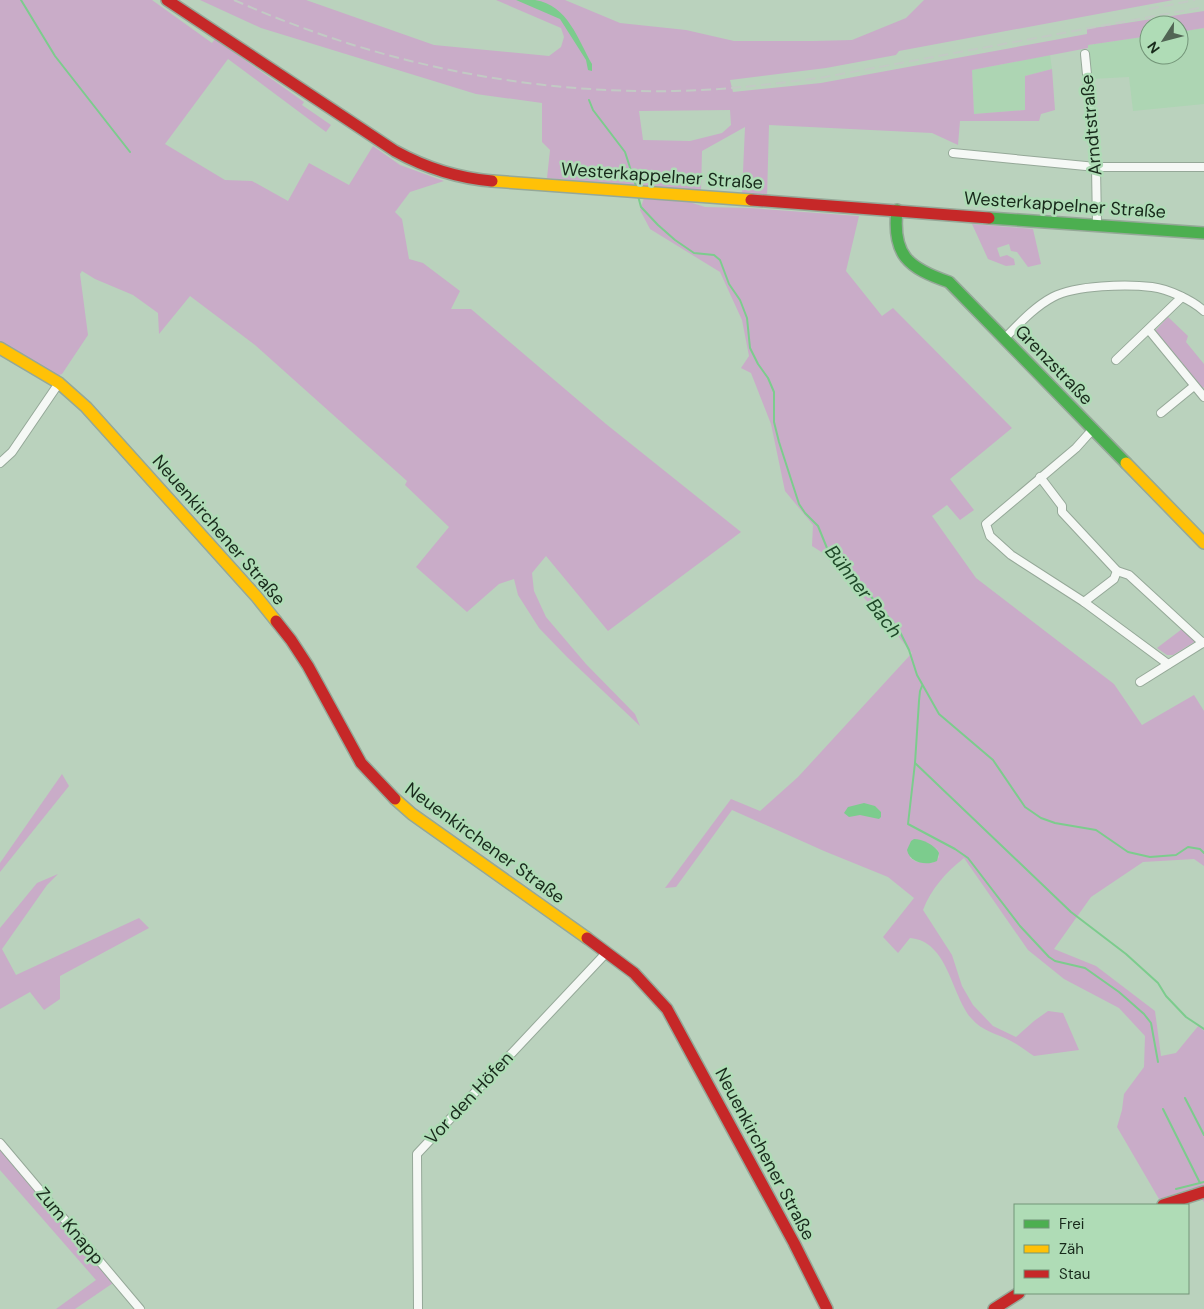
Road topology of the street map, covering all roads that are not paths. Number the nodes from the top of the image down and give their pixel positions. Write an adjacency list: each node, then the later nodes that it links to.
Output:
1 (171, 1): 6 (street, Westerkappelner Straße)
2 (1086, 54): 4 (street, Arndtstraße)
3 (953, 153): 4 (street)
4 (1096, 167): 5 (street); 7 (street, Arndtstraße)
5 (1204, 167)
6 (897, 210): 7 (street, Westerkappelner Straße); 12 (street, Grenzstraße)
7 (1097, 225): 8 (street, Westerkappelner Straße)
8 (1204, 233)
9 (1182, 297): 10 (street); 11 (street); 12 (street)
10 (1203, 306)
11 (1149, 330): 14 (street); 16 (street)
12 (1004, 339): 19 (street, Grenzstraße)
13 (0, 348): 15 (street, Neuenkirchener Straße)
14 (1116, 360)
15 (59, 383): 20 (street); 28 (street, Neuenkirchener Straße)
16 (1194, 386): 17 (street); 18 (street)
17 (1204, 397)
18 (1161, 413)
19 (1093, 429): 21 (street); 22 (street, Grenzstraße)
20 (0, 463)
21 (1040, 477): 23 (street); 24 (street)
22 (1204, 543)
23 (1117, 572): 24 (street); 25 (street)
24 (1084, 602): 26 (street)
25 (1204, 643): 26 (street)
26 (1168, 664): 27 (street)
27 (1140, 682)
28 (607, 952): 34 (street, Vor den Höfen); 35 (street, Neuenkirchener Straße)
29 (0, 1142): 33 (street, Zum Knapp)
30 (1204, 1192): 31 (street)
31 (1166, 1204)
32 (1017, 1294): 36 (street)
33 (140, 1309)
34 (418, 1309)
35 (827, 1309)
36 (994, 1309)

